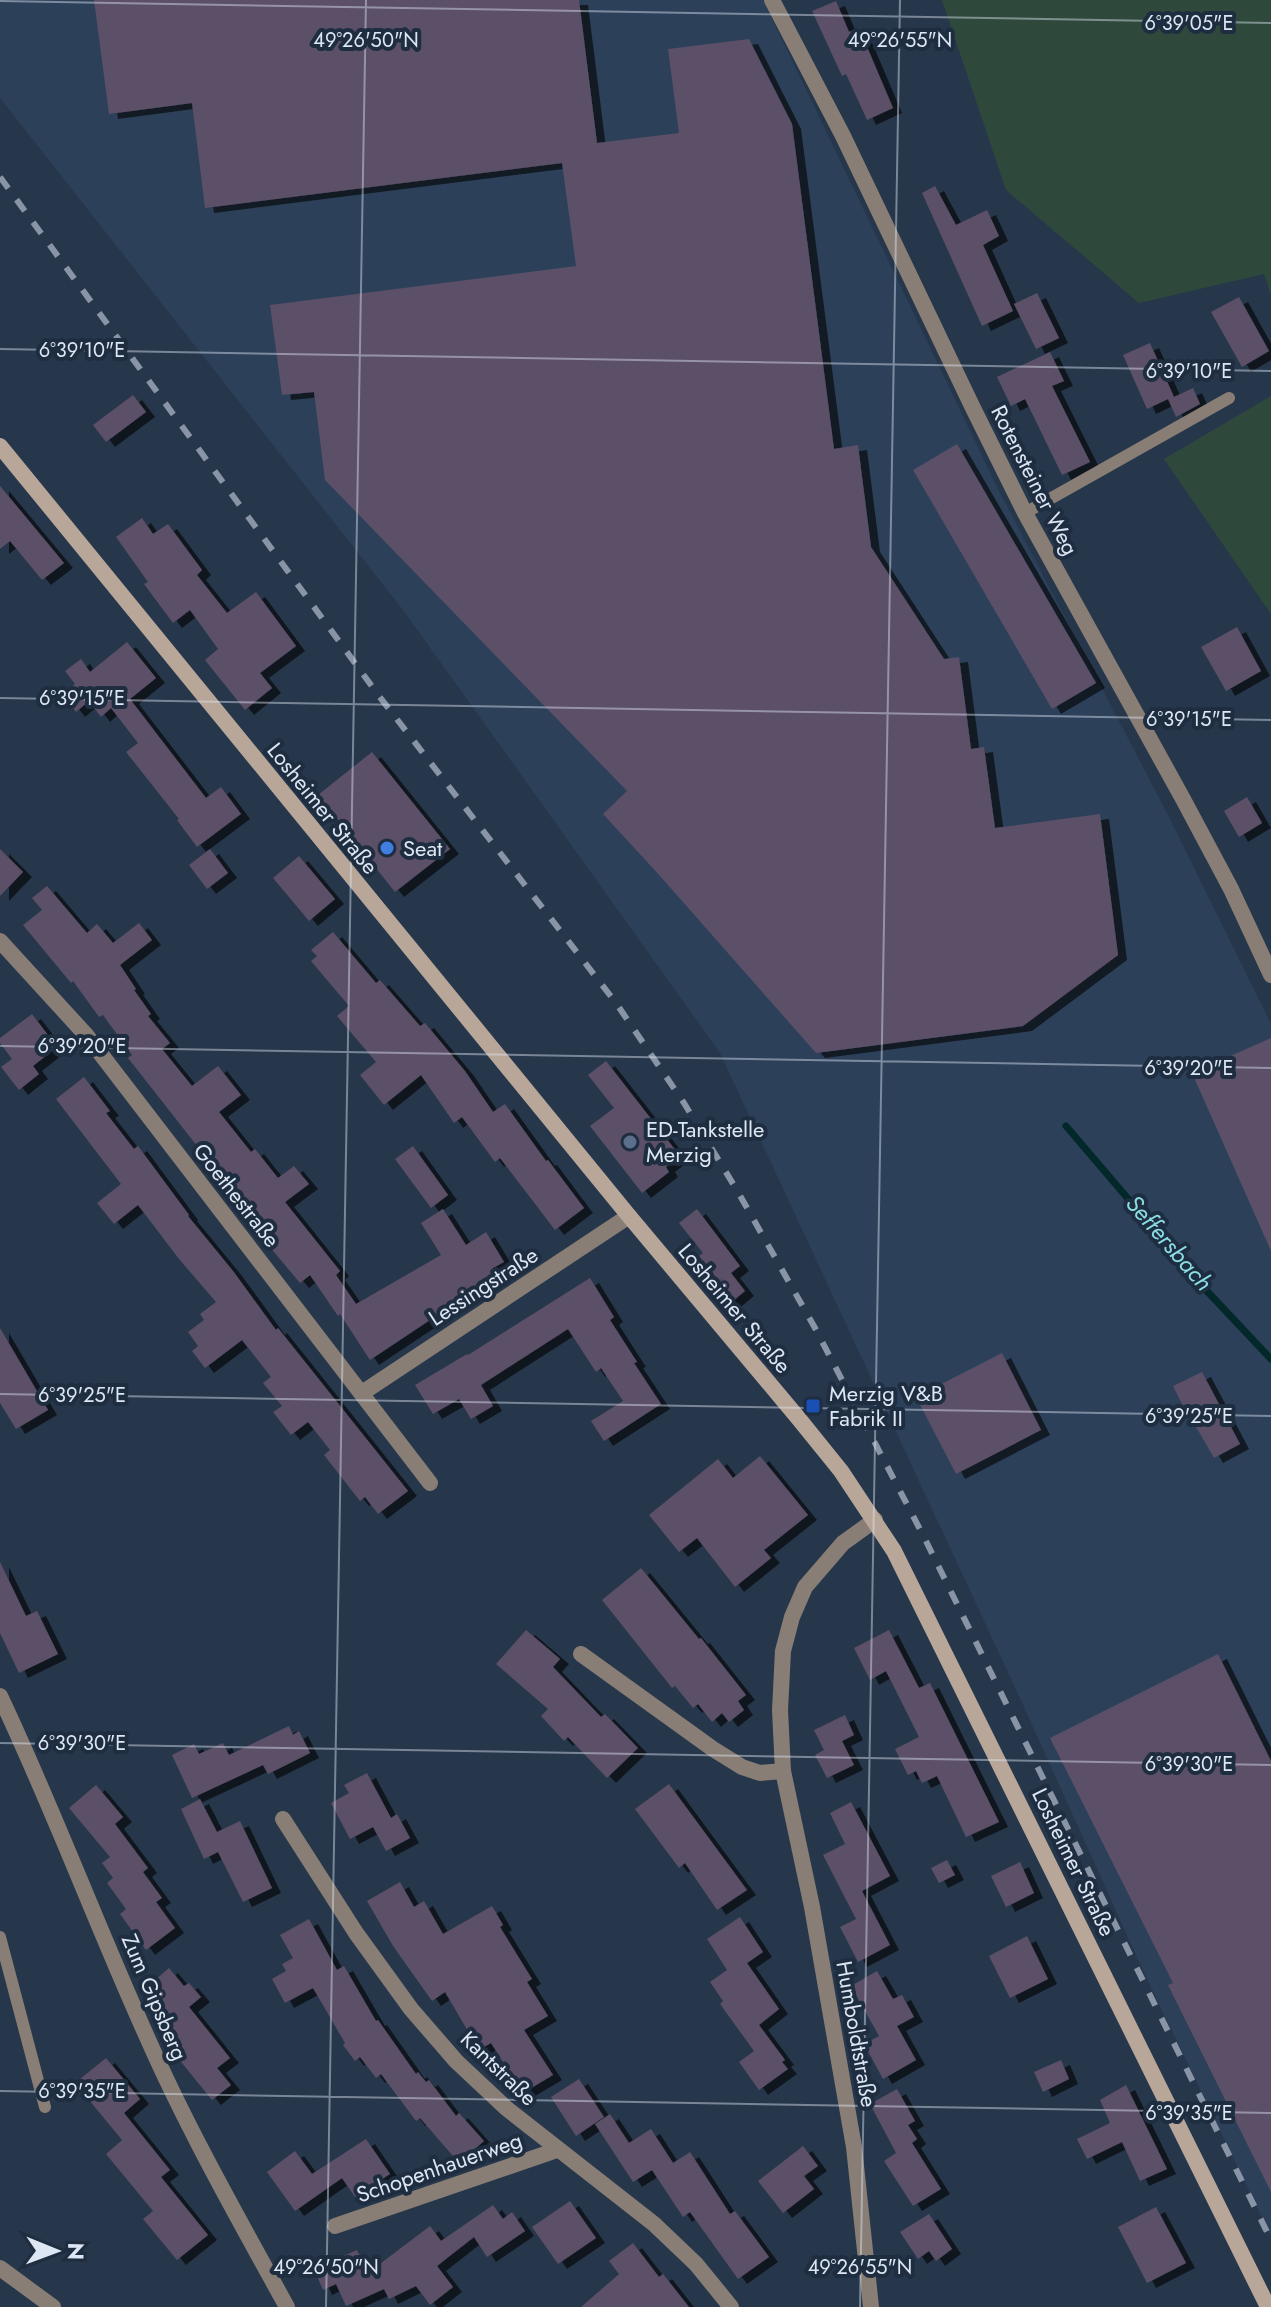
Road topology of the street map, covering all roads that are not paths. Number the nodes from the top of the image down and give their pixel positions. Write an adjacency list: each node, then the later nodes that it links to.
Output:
1 (772, 0): 4 (street, Rotensteiner Weg)
2 (1229, 398): 4 (lane)
3 (0, 446): 7 (main road, Losheimer Straße)
4 (1025, 513): 6 (street, Rotensteiner Weg)
5 (0, 941): 8 (street, Goethestraße)
6 (1271, 975)
7 (629, 1216): 8 (street, Lessingstraße); 10 (main road, Losheimer Straße)
8 (362, 1393): 9 (street, Goethestraße)
9 (430, 1483)
10 (875, 1520): 13 (street, Humboldtstraße); 25 (main road, Losheimer Straße)
11 (581, 1654): 13 (street)
12 (0, 1696): 22 (street, Zum Gipsberg)
13 (783, 1771): 24 (street, Humboldtstraße)
14 (283, 1819): 17 (street, Kantstraße)
15 (0, 1937): 16 (lane)
16 (45, 2107)
17 (557, 2150): 18 (street, Schopenhauerweg); 23 (street, Kantstraße)
18 (335, 2226)
19 (0, 2268): 20 (street)
20 (39, 2301): 21 (street)
21 (53, 2307)
22 (287, 2307)
23 (731, 2307)
24 (871, 2307)
25 (1268, 2307)

